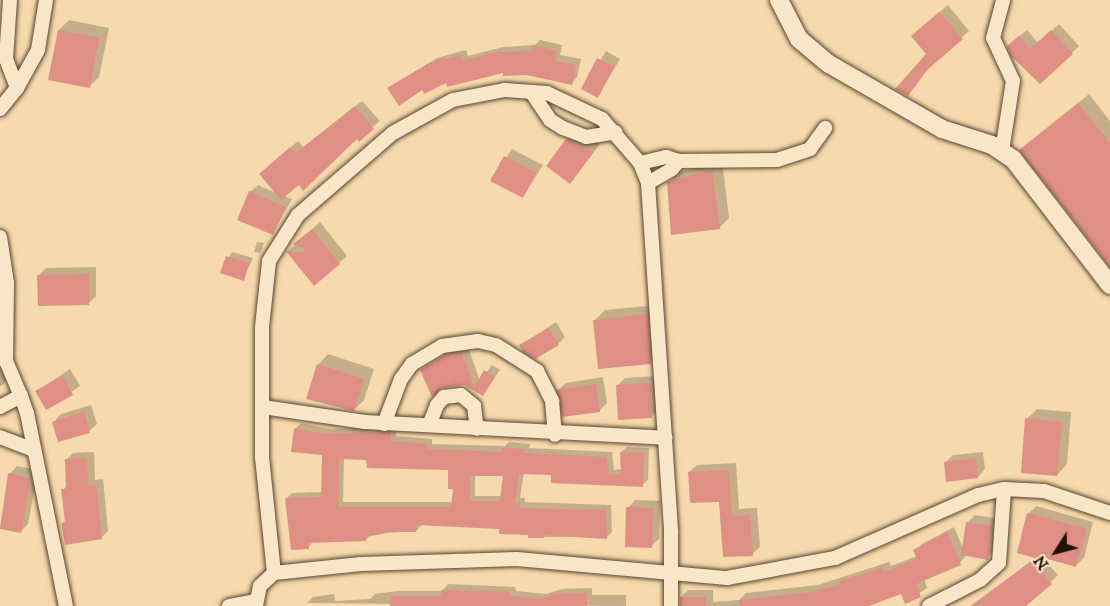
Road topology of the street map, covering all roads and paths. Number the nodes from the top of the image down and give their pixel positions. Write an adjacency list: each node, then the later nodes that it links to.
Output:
1 (10, 0): 5 (street)
2 (46, 0): 5 (street)
3 (779, 0): 10 (main road)
4 (1003, 0): 10 (street)
5 (17, 88): 7 (street)
6 (532, 93): 9 (street); 9 (street); 18 (street)
7 (0, 109)
8 (825, 129): 11 (street)
9 (616, 132): 12 (street)
10 (1002, 151): 15 (main road)
11 (678, 161): 12 (street); 13 (street)
12 (639, 163): 13 (street)
13 (648, 183): 24 (street)
14 (0, 237): 16 (street)
15 (1110, 285)
16 (21, 396): 17 (street); 25 (street)
17 (0, 407)
18 (263, 407): 19 (street); 28 (street)
19 (384, 424): 20 (street); 22 (street)
20 (429, 425): 21 (street); 21 (street)
21 (477, 429): 22 (street)
22 (555, 435): 24 (street)
23 (0, 437): 25 (street)
24 (666, 438): 29 (street)
25 (34, 450): 31 (street)
26 (1004, 489): 27 (street); 29 (street); 34 (street)
27 (1110, 513)
28 (274, 573): 29 (street); 30 (street)
29 (672, 574): 33 (street)
30 (256, 603): 32 (street)
31 (66, 606)
32 (229, 606)
33 (671, 606)
34 (929, 606)

